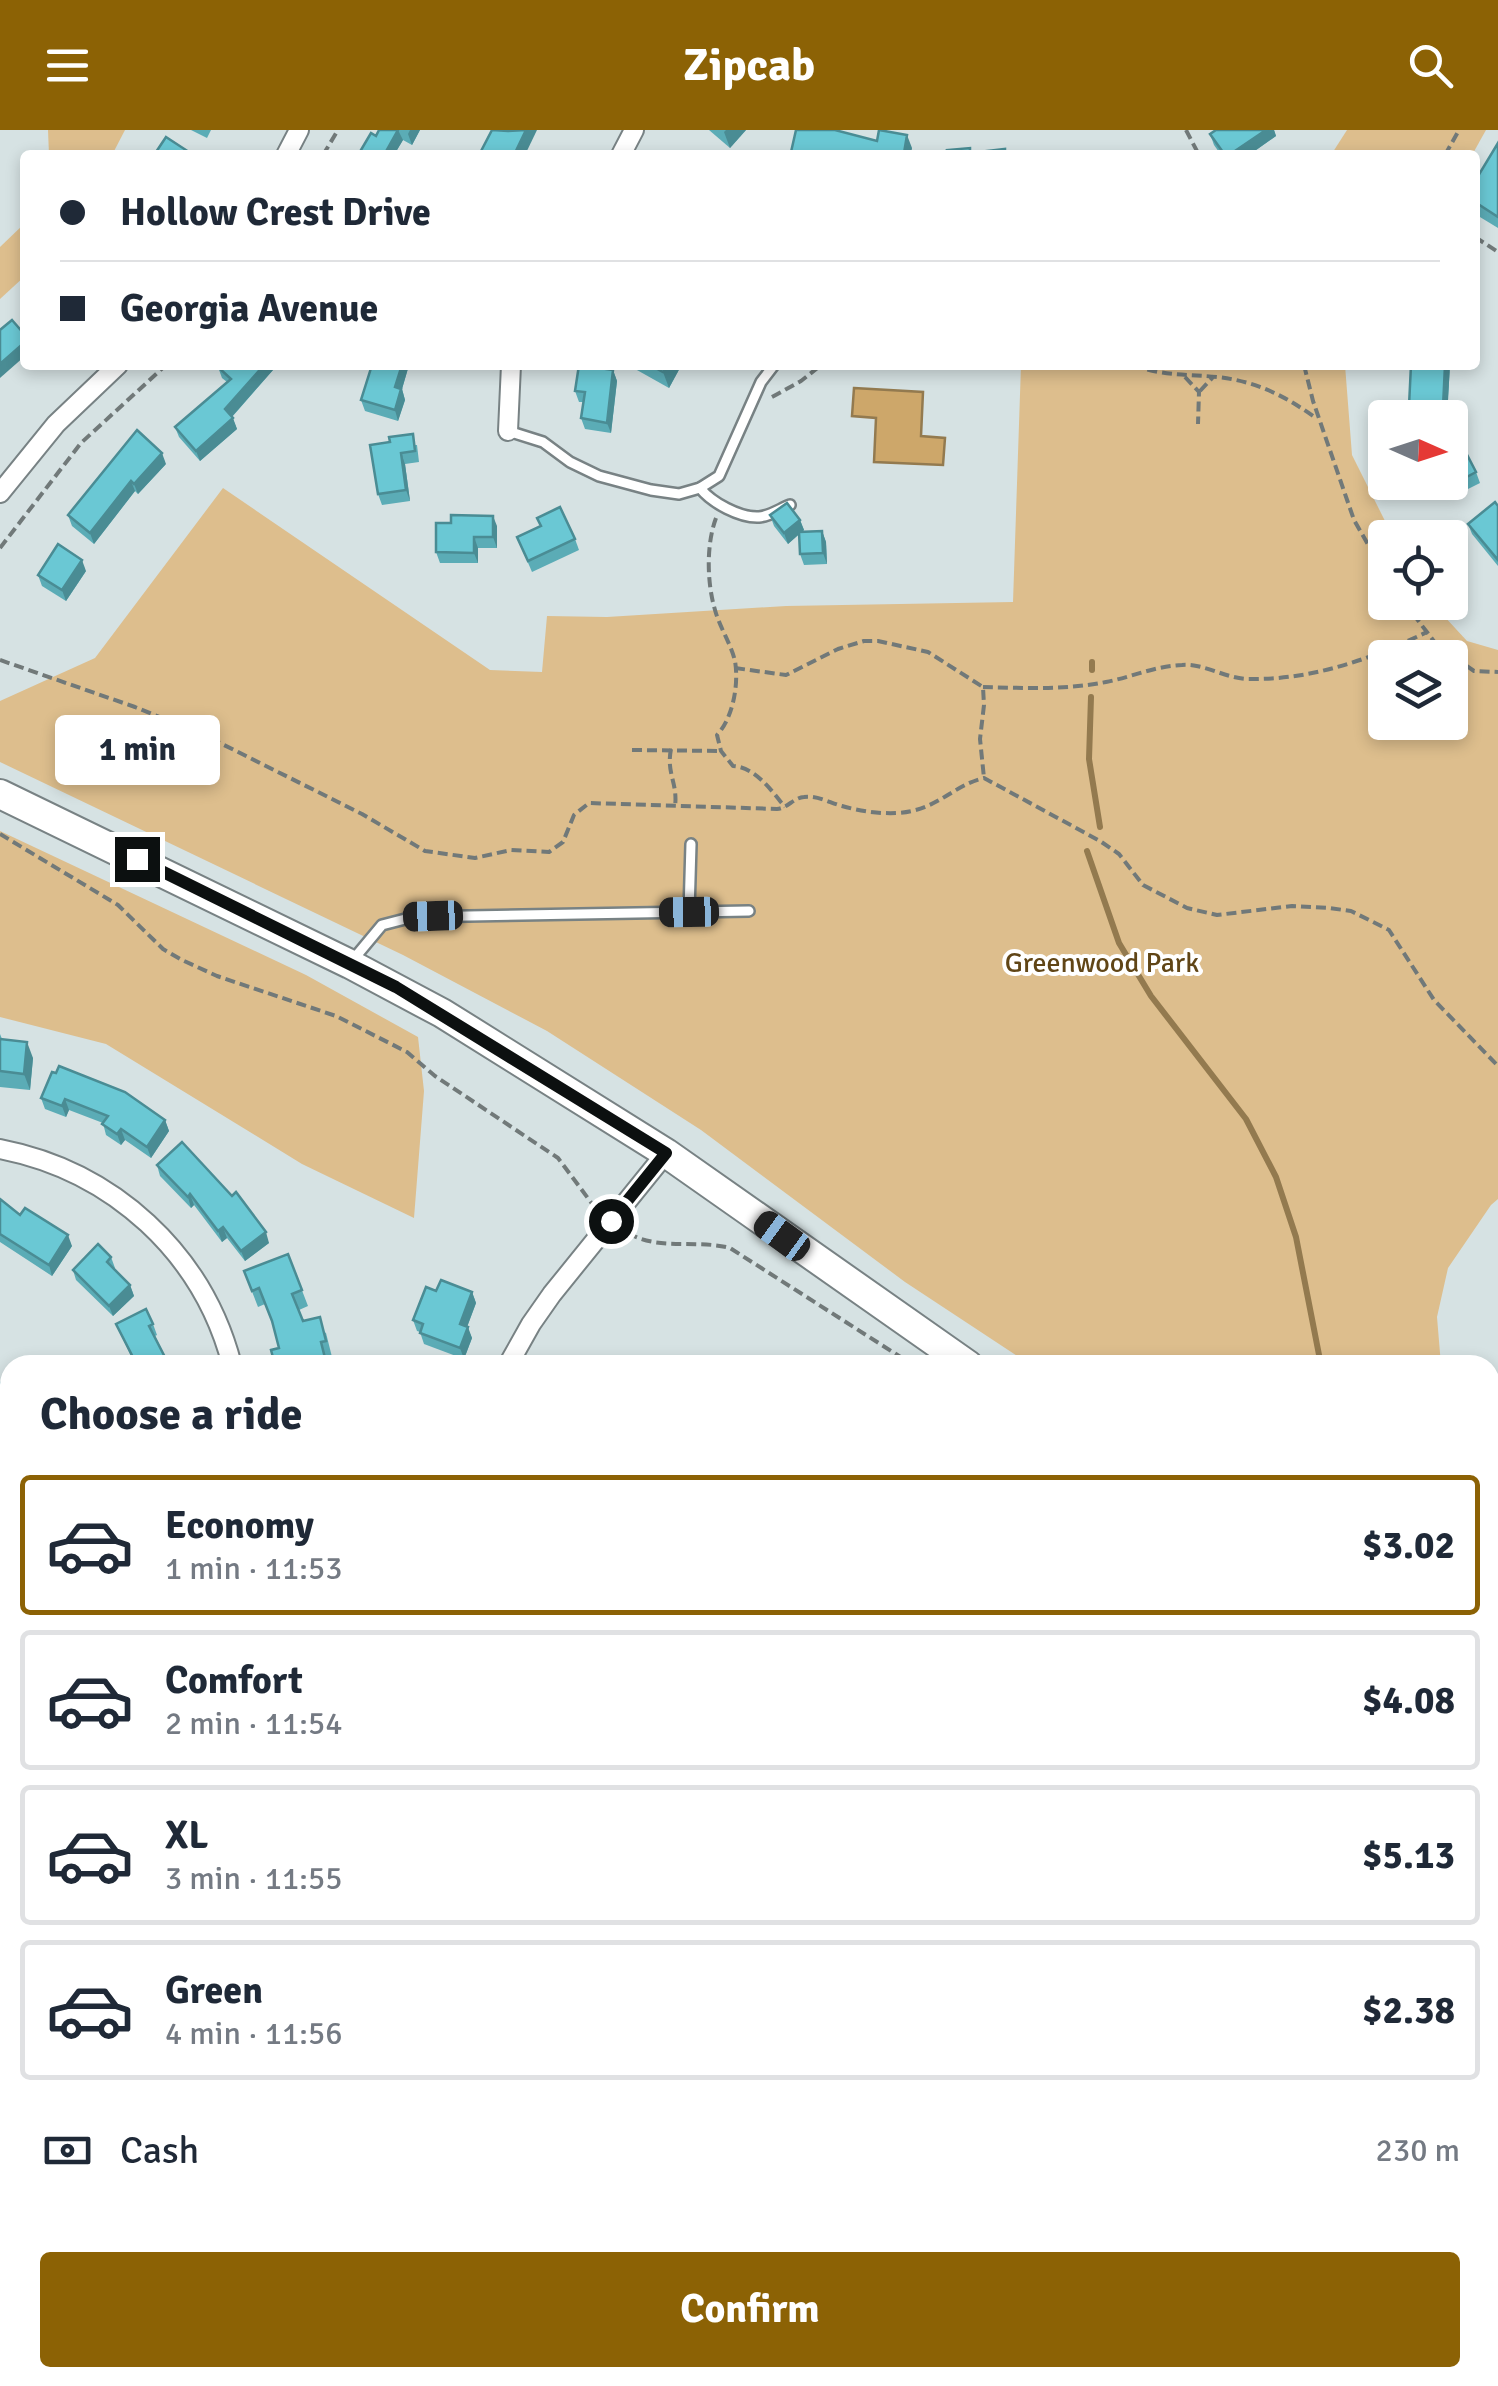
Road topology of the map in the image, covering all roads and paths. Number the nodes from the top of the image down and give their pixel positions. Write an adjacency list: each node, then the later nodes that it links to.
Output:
1 (113, 370): 16 (street)
2 (161, 370): 20 (path)
3 (512, 370): 14 (street)
4 (770, 370): 15 (lane)
5 (815, 370): 11 (path)
6 (1155, 370): 9 (path)
7 (1305, 370): 12 (path)
8 (1214, 376): 9 (path); 10 (path); 12 (path)
9 (1185, 377): 10 (path)
10 (1199, 392): 13 (path)
11 (772, 397)
12 (1320, 420): 19 (path)
13 (1198, 424)
14 (508, 431): 15 (lane)
15 (700, 488): 18 (lane)
16 (0, 492)
17 (790, 504): 18 (lane)
18 (724, 506): 24 (path)
19 (1368, 544)
20 (0, 548)
21 (1418, 620): 22 (path)
22 (1427, 632): 25 (path); 26 (path)
23 (0, 660): 32 (path)
24 (735, 668): 26 (path); 29 (path)
25 (1498, 672)
26 (983, 687): 30 (path)
27 (671, 749): 28 (path); 29 (path); 32 (path)
28 (632, 750)
29 (721, 751): 33 (path)
30 (984, 778): 33 (path); 39 (path)
31 (0, 794): 38 (main road)
32 (675, 808): 33 (path)
33 (786, 808)
34 (0, 834): 42 (path)
35 (690, 844): 37 (lane)
36 (749, 911): 37 (lane)
37 (689, 912): 38 (lane)
38 (350, 964): 41 (main road)
39 (1498, 1066)
40 (0, 1149): 44 (street)
41 (666, 1153): 45 (street); 47 (main road)
42 (596, 1210)
43 (622, 1229): 46 (path)
44 (229, 1355)
45 (514, 1355)
46 (897, 1355)
47 (954, 1355)

